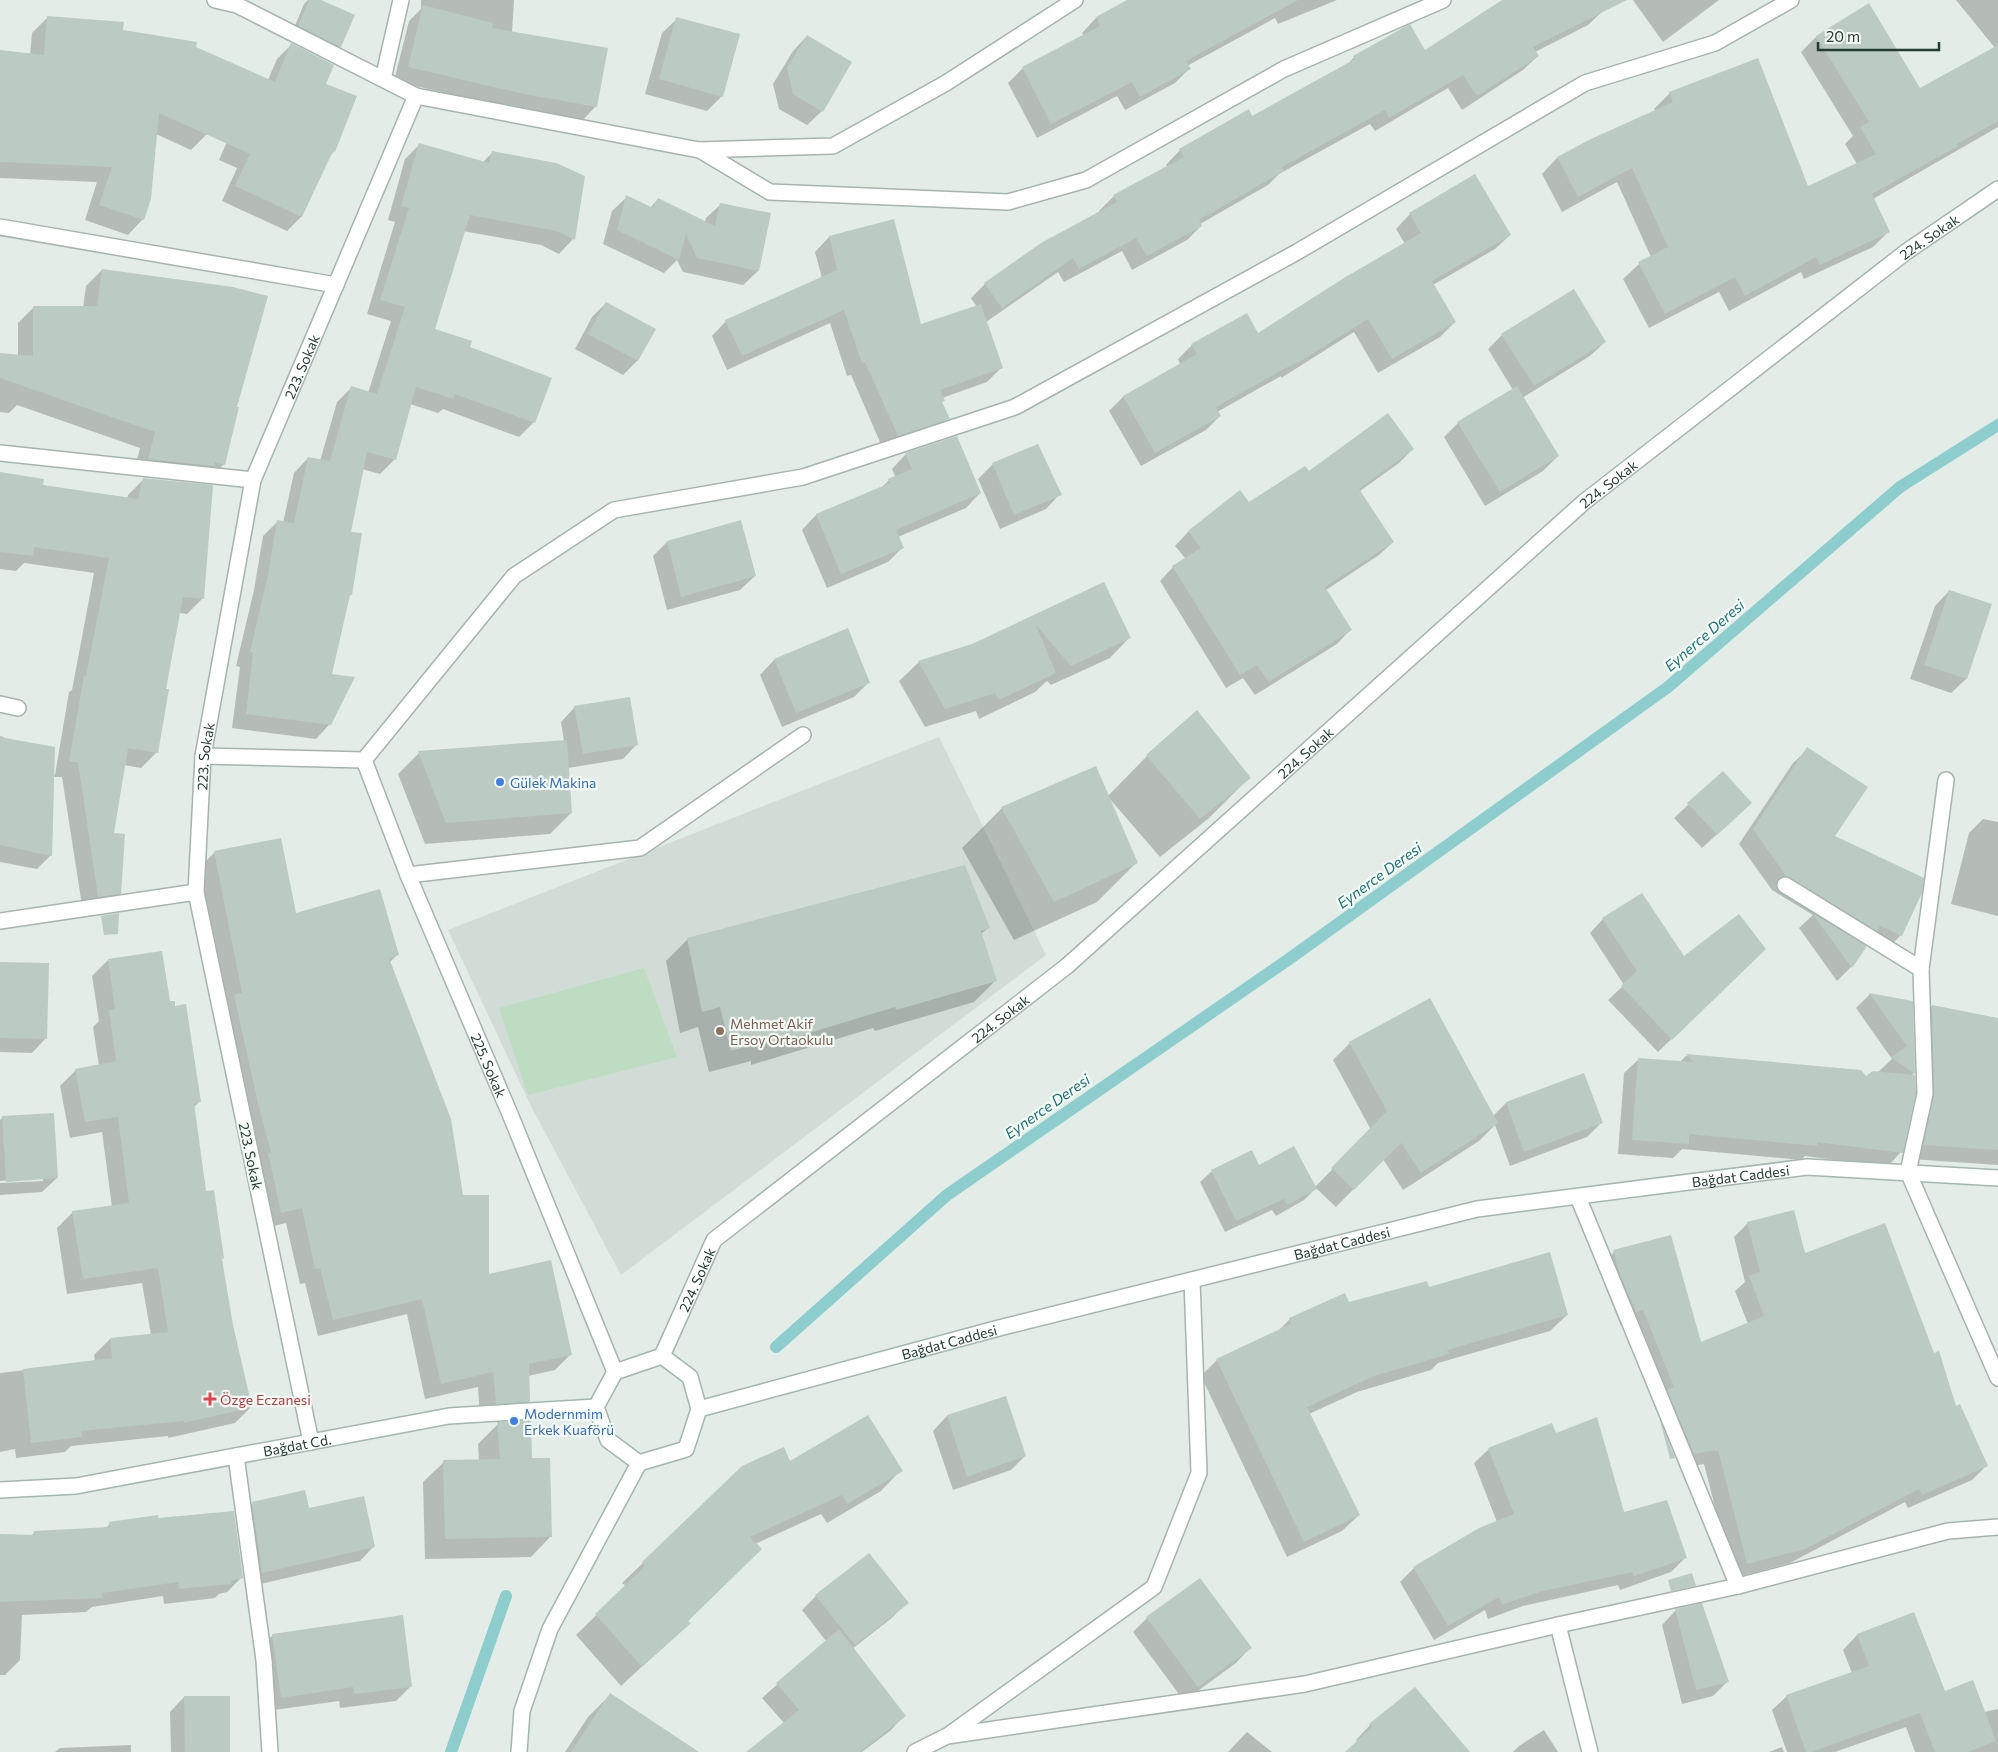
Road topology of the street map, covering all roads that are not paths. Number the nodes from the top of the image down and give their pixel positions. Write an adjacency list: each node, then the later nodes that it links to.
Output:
1 (215, 0): 6 (street)
2 (400, 0): 6 (street)
3 (1075, 0): 8 (street)
4 (1443, 0): 8 (street)
5 (1791, 0): 18 (street)
6 (382, 79): 7 (street)
7 (416, 96): 8 (street); 11 (street, 223. Sokak)
8 (699, 150)
9 (1998, 189): 29 (street, 224. Sokak)
10 (0, 227): 11 (street)
11 (336, 285): 13 (street, 223. Sokak)
12 (0, 453): 13 (street)
13 (253, 480): 17 (street, 223. Sokak)
14 (0, 704): 15 (street)
15 (18, 708)
16 (803, 735): 20 (street)
17 (203, 756): 18 (street); 22 (street, 223. Sokak)
18 (364, 760): 20 (street, 225. Sokak)
19 (1946, 780): 24 (street)
20 (408, 875): 30 (street, 225. Sokak)
21 (1785, 885): 24 (street)
22 (196, 892): 23 (street); 34 (street, 223. Sokak)
23 (0, 920)
24 (1921, 969): 25 (street)
25 (1908, 1172): 26 (street, Bağdat Caddesi); 27 (street, Bağdat Caddesi); 31 (street)
26 (1998, 1178)
27 (1578, 1196): 28 (street, Bağdat Caddesi); 39 (street)
28 (1192, 1280): 33 (street, Bağdat Caddesi); 41 (street)
29 (662, 1356): 30 (street); 33 (street)
30 (615, 1372): 32 (street)
31 (1998, 1378)
32 (596, 1407): 34 (street, Bağdat Cd.); 36 (street)
33 (699, 1409): 36 (street)
34 (311, 1442): 35 (street, Bağdat Cd.)
35 (236, 1456): 37 (street, Bağdat Cd.); 42 (street)
36 (640, 1463): 43 (street)
37 (0, 1490)
38 (1998, 1527): 39 (street)
39 (1738, 1586): 40 (street)
40 (1558, 1625): 41 (street); 45 (street)
41 (947, 1736): 44 (street)
42 (270, 1752)
43 (520, 1752)
44 (916, 1752)
45 (1590, 1752)

